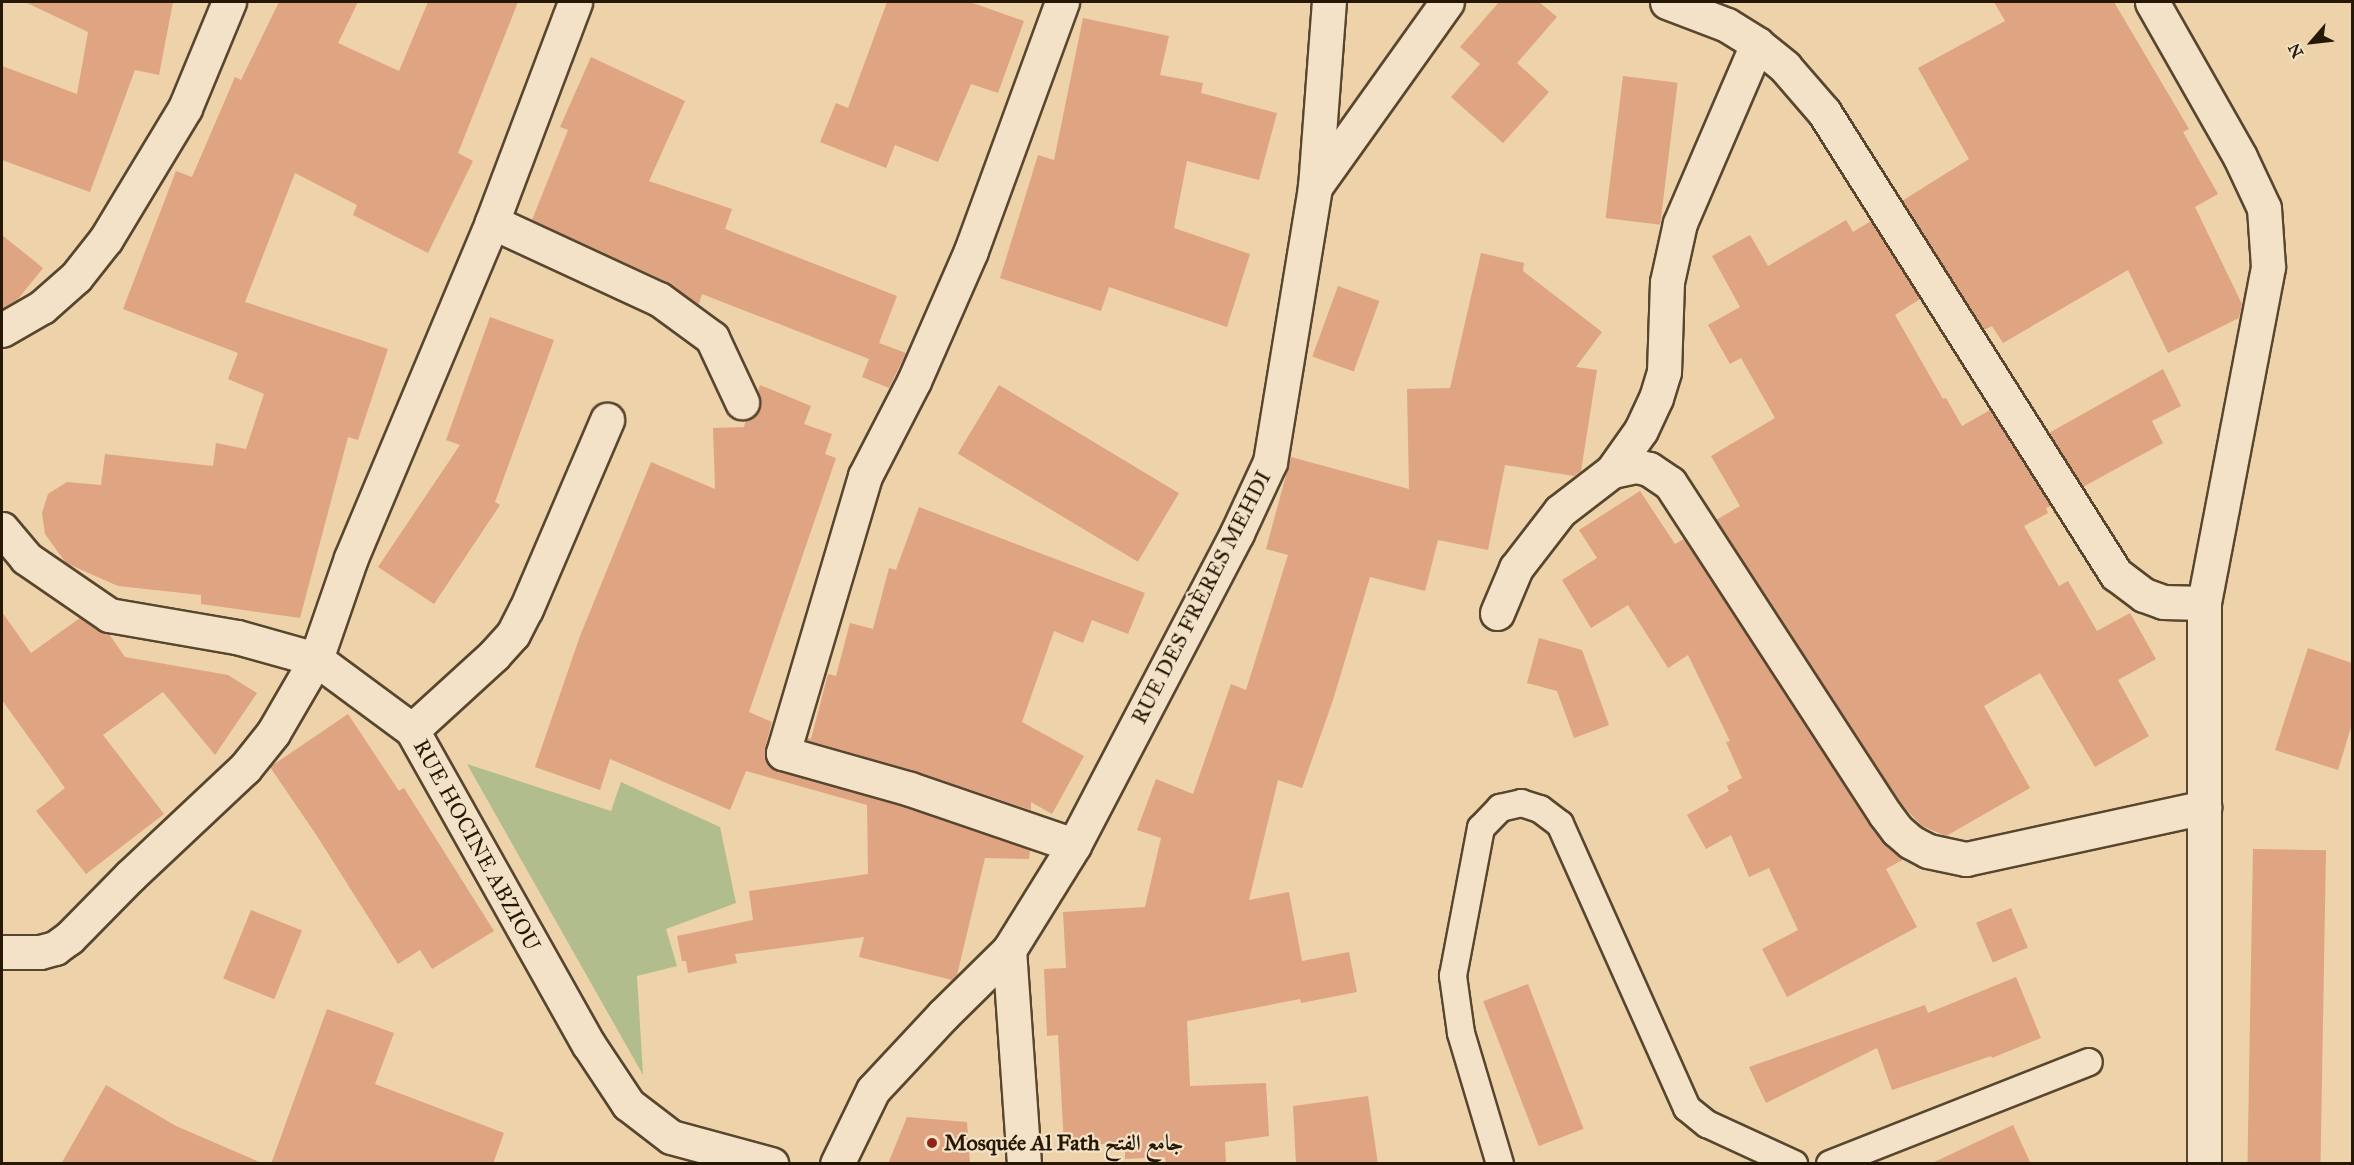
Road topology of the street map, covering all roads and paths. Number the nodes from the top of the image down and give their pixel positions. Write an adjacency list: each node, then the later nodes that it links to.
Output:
1 (228, 2): 11 (street)
2 (575, 2): 10 (street)
3 (1062, 2): 21 (street)
4 (1329, 2): 9 (street, RUE DES FRÈRES MEHDI)
5 (1447, 2): 9 (street)
6 (1667, 2): 8 (street)
7 (2152, 2): 16 (street)
8 (1757, 44): 14 (street); 16 (street)
9 (1315, 187): 21 (street, RUE DES FRÈRES MEHDI)
10 (492, 222): 12 (street); 18 (street)
11 (2, 330)
12 (742, 402)
13 (607, 420): 19 (street)
14 (1612, 471): 17 (street); 20 (street)
15 (2, 529): 18 (street, RUE HOCINE ABZIOU)
16 (2204, 603): 20 (street)
17 (1497, 613)
18 (316, 659): 19 (street, RUE HOCINE ABZIOU); 23 (street)
19 (412, 730): 25 (street, RUE HOCINE ABZIOU)
20 (2204, 807): 31 (street)
21 (1074, 845): 22 (street, RUE DES FRÈRES MEHDI)
22 (1009, 950): 26 (street, RUE DES FRÈRES MEHDI); 27 (street)
23 (2, 952)
24 (2089, 1062): 30 (lane)
25 (771, 1164)
26 (837, 1164)
27 (1024, 1164)
28 (1500, 1164): 29 (lane)
29 (1794, 1164)
30 (1830, 1164)
31 (2204, 1164)

